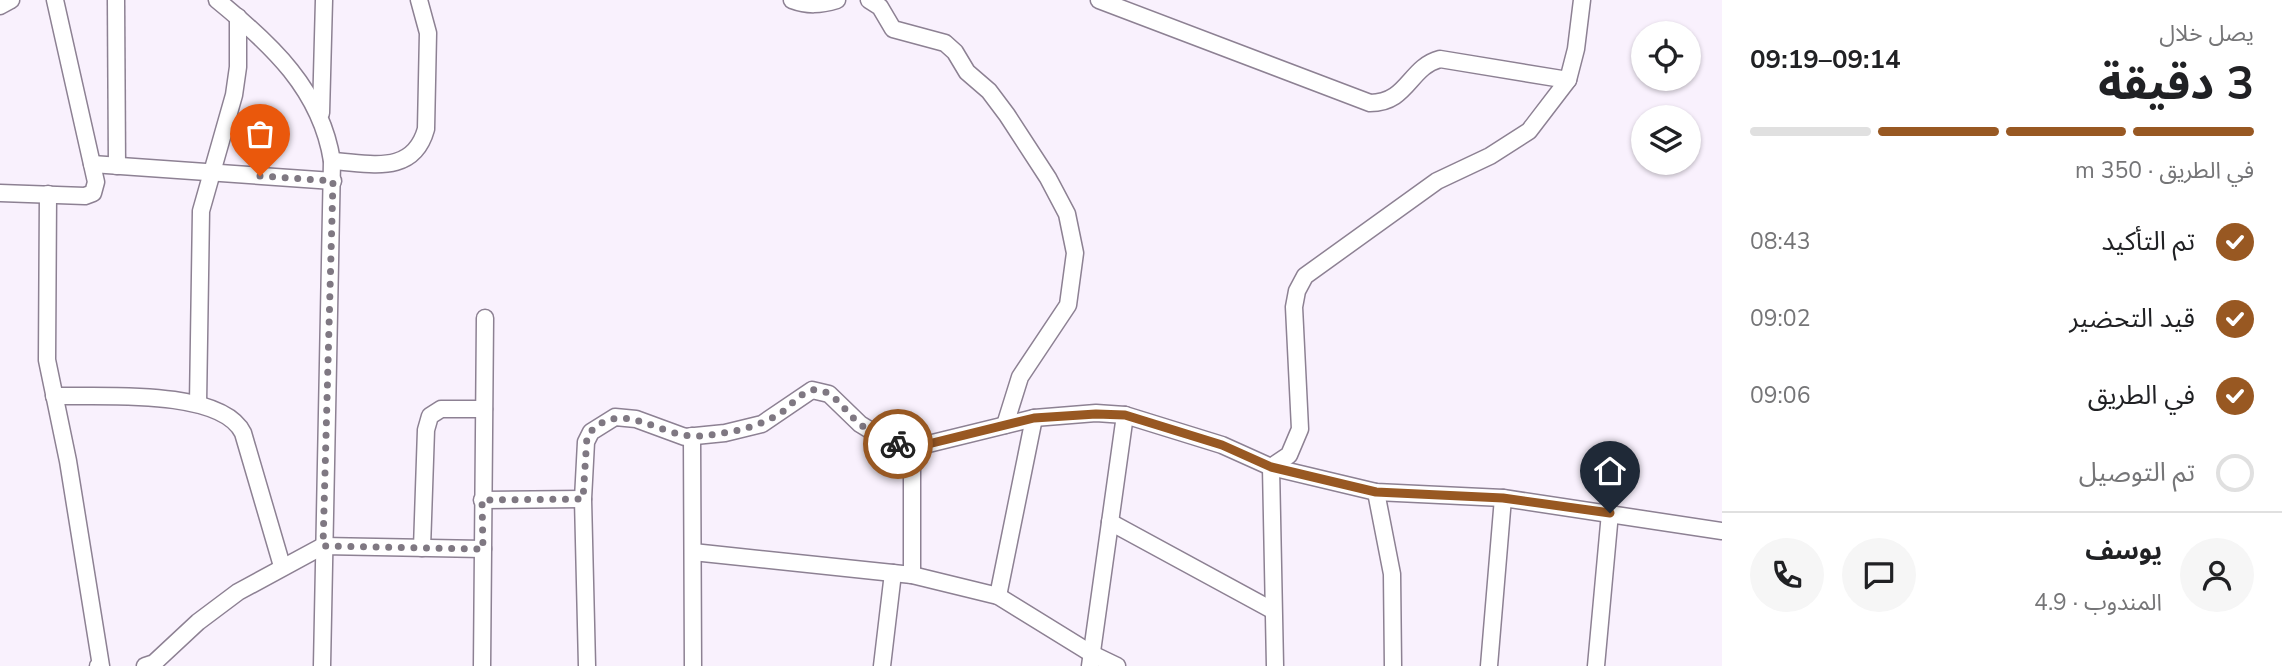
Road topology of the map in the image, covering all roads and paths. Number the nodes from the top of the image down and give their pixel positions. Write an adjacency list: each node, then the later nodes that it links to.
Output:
1 (11, 0): 12 (street)
2 (55, 0): 17 (street)
3 (116, 0): 18 (street)
4 (216, 0): 13 (street)
5 (324, 0): 15 (street)
6 (419, 0): 16 (street)
7 (792, 0): 8 (street)
8 (837, 0)
9 (869, 0): 29 (street)
10 (1099, 0): 14 (street)
11 (1582, 0): 14 (street)
12 (0, 6)
13 (238, 17): 15 (street); 19 (street)
14 (1568, 80): 32 (street)
15 (321, 115): 16 (street)
16 (332, 161): 20 (street)
17 (92, 164): 18 (street); 22 (street)
18 (117, 166): 19 (street)
19 (212, 173): 20 (street); 25 (street)
20 (333, 181): 40 (street)
21 (0, 193): 22 (street)
22 (48, 194): 24 (street)
23 (485, 318): 26 (street)
24 (54, 396): 25 (street); 50 (street)
25 (198, 404): 44 (street)
26 (484, 410): 36 (street); 41 (street)
27 (1125, 415): 28 (street); 32 (street); 38 (street)
28 (1034, 418): 29 (street); 47 (street)
29 (1005, 425): 31 (street)
30 (692, 436): 31 (street); 35 (street); 43 (street)
31 (912, 448): 46 (street)
32 (1271, 467): 33 (street); 48 (street)
33 (1376, 492): 34 (street); 59 (street)
34 (1503, 498): 37 (street); 60 (street)
35 (583, 499): 36 (street); 54 (street)
36 (482, 500): 42 (street)
37 (1610, 513): 39 (street); 61 (street)
38 (1110, 522): 48 (street); 49 (street)
39 (1722, 531)
40 (323, 546): 41 (street); 44 (street); 52 (street)
41 (422, 548): 42 (street)
42 (483, 549): 53 (street)
43 (693, 552): 45 (street); 55 (street)
44 (282, 566): 51 (street)
45 (893, 573): 46 (street); 56 (street)
46 (912, 575): 47 (street)
47 (998, 596): 49 (street)
48 (1272, 610): 58 (street)
49 (1091, 660): 57 (street)
50 (100, 666)
51 (145, 666)
52 (322, 666)
53 (482, 666)
54 (587, 666)
55 (693, 666)
56 (882, 666)
57 (1116, 666)
58 (1275, 666)
59 (1392, 666)
60 (1489, 666)
61 (1596, 666)

